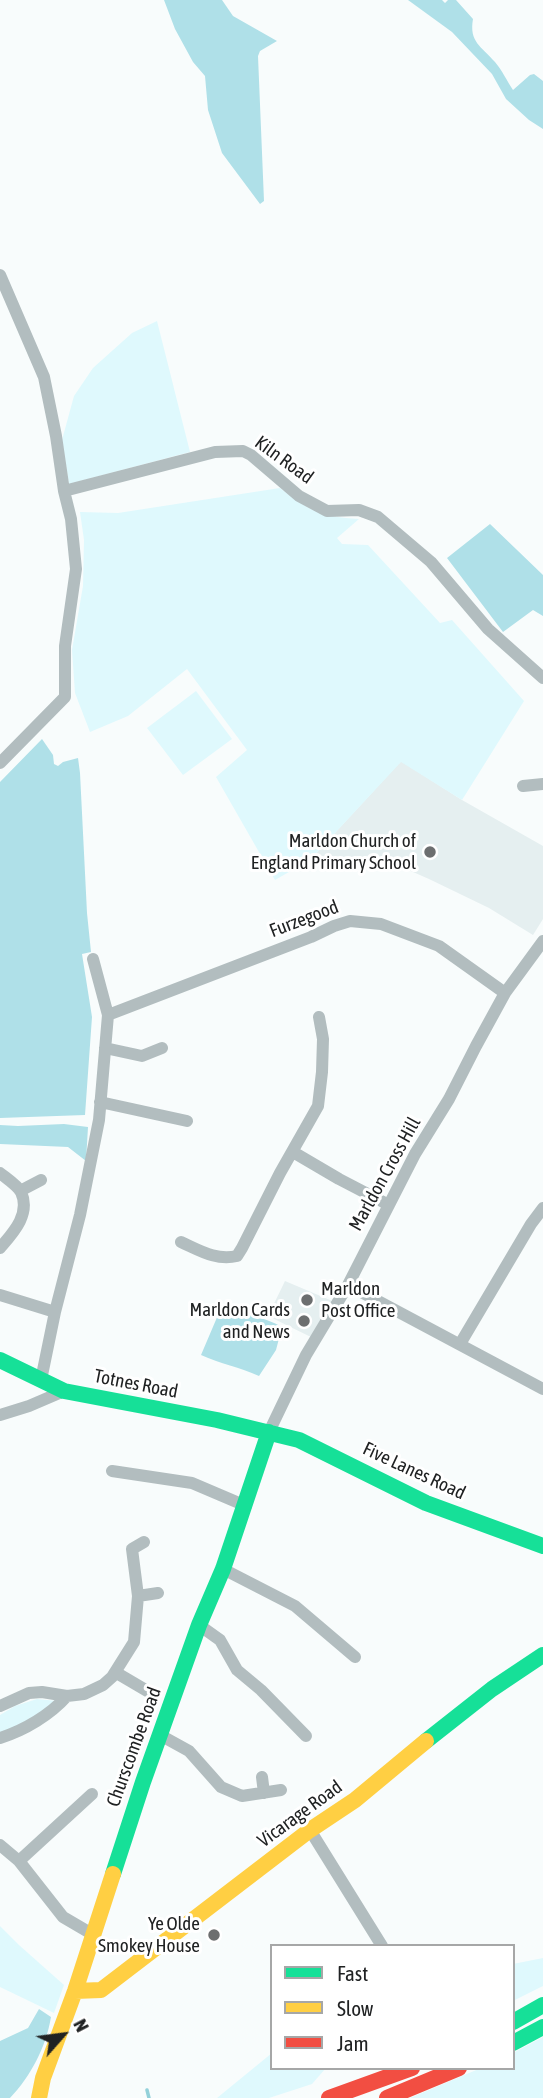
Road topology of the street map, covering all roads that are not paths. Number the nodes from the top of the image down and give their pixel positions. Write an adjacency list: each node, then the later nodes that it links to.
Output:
1 (0, 275): 2 (street)
2 (64, 491): 3 (street, Kiln Road); 4 (street)
3 (543, 678)
4 (0, 763)
5 (543, 784): 6 (street)
6 (523, 786)
7 (543, 941): 9 (street, Marldon Cross Hill)
8 (93, 959): 10 (street)
9 (505, 993): 10 (street, Furzegood); 20 (street, Marldon Cross Hill)
10 (108, 1016): 12 (street)
11 (319, 1017): 16 (street)
12 (106, 1048): 13 (street); 14 (street)
13 (162, 1048)
14 (100, 1102): 15 (street); 26 (street)
15 (187, 1121)
16 (292, 1152): 20 (street); 22 (street)
17 (0, 1173): 19 (street)
18 (41, 1180): 19 (street)
19 (20, 1191): 23 (street)
20 (389, 1205): 24 (street, Marldon Cross Hill)
21 (543, 1208): 27 (street)
22 (181, 1242)
23 (0, 1247)
24 (348, 1285): 27 (street); 33 (street, Marldon Cross Hill)
25 (0, 1295): 26 (street)
26 (55, 1312): 29 (street)
27 (460, 1344): 30 (street)
28 (0, 1360): 29 (main road, Totnes Road)
29 (41, 1380): 31 (main road, Totnes Road)
30 (543, 1389)
31 (64, 1391): 32 (street); 33 (main road, Totnes Road)
32 (0, 1415)
33 (269, 1432): 35 (main road, Churscombe Road); 37 (main road, Five Lanes Road)
34 (112, 1471): 35 (street)
35 (246, 1506): 38 (main road, Churscombe Road)
36 (144, 1542): 40 (street)
37 (543, 1546)
38 (223, 1569): 41 (main road, Churscombe Road); 43 (street)
39 (158, 1593): 40 (street)
40 (138, 1596): 44 (street)
41 (199, 1625): 48 (main road, Churscombe Road); 49 (street)
42 (543, 1655): 55 (main road, Vicarage Road)
43 (355, 1657)
44 (115, 1672): 45 (street); 46 (street)
45 (149, 1692)
46 (67, 1696): 47 (street); 50 (street)
47 (0, 1706)
48 (160, 1735): 53 (street); 58 (main road, Churscombe Road)
49 (306, 1736)
50 (0, 1738)
51 (262, 1777): 53 (street)
52 (281, 1790): 53 (street)
53 (264, 1793)
54 (92, 1794): 57 (street)
55 (310, 1830): 59 (street); 60 (main road, Vicarage Road)
56 (0, 1845): 57 (street)
57 (19, 1861): 58 (street)
58 (92, 1934): 60 (main road, Churscombe Road)
59 (381, 1944)
60 (75, 1991): 67 (main road, Churscombe Road)
61 (543, 2005): 62 (main road)
62 (515, 2021)
63 (543, 2027): 64 (main road)
64 (515, 2042)
65 (406, 2070): 70 (main road)
66 (454, 2070): 71 (main road)
67 (43, 2078): 68 (main road, Churscombe Road); 69 (main road, Churscombe Road)
68 (30, 2098)
69 (39, 2098)
70 (329, 2098)
71 (387, 2098)

